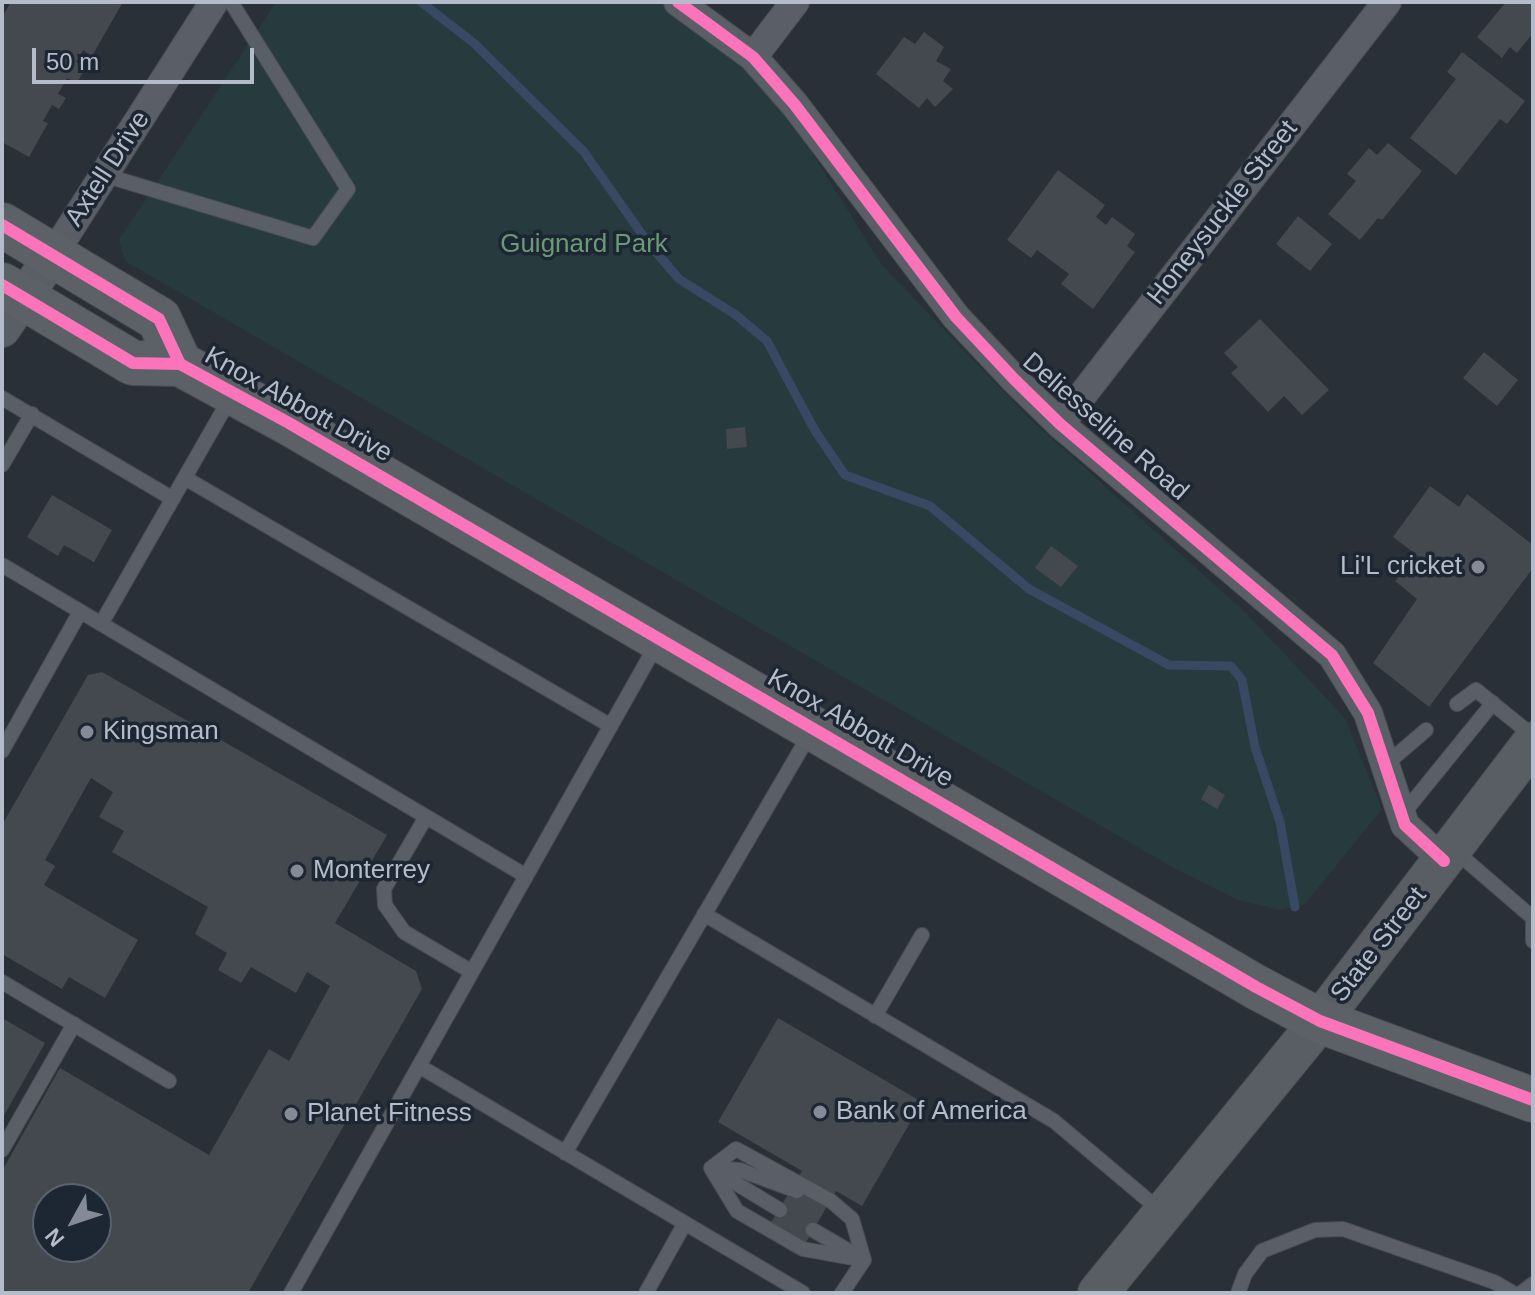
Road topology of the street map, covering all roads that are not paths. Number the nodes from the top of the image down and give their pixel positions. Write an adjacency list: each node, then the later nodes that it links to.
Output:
1 (214, 2): 7 (street, Axtell Drive)
2 (231, 2): 7 (lane)
3 (678, 2): 6 (street, Deliesseline Road)
4 (795, 2): 6 (street)
5 (1387, 2): 15 (street, Honeysuckle Street)
6 (753, 57): 15 (street, Deliesseline Road)
7 (104, 175): 9 (street, Axtell Drive)
8 (2, 225): 9 (main road, Knox Abbott Drive)
9 (53, 255): 10 (street); 11 (main road, Knox Abbott Drive)
10 (9, 304): 11 (main road, Knox Abbott Drive)
11 (180, 364): 12 (main road, Knox Abbott Drive)
12 (233, 393): 17 (lane); 22 (main road, Knox Abbott Drive)
13 (2, 398): 14 (lane)
14 (32, 414): 16 (lane); 18 (lane)
15 (1060, 424): 31 (street, Deliesseline Road)
16 (2, 465)
17 (185, 478): 18 (lane); 25 (lane)
18 (173, 499): 21 (lane)
19 (2, 565): 20 (lane)
20 (80, 612): 21 (lane); 30 (lane)
21 (101, 624): 33 (lane)
22 (660, 638): 25 (lane); 26 (main road, Knox Abbott Drive)
23 (1493, 703): 24 (lane); 28 (lane); 32 (lane)
24 (1457, 704)
25 (611, 726): 35 (lane)
26 (814, 727): 36 (lane); 43 (main road, Knox Abbott Drive)
27 (1426, 730): 31 (lane)
28 (1533, 736)
29 (1533, 742): 34 (main road, State Street)
30 (2, 751)
31 (1384, 766): 32 (street, Deliesseline Road)
32 (1401, 816): 34 (street, Deliesseline Road)
33 (426, 817): 35 (lane); 40 (lane)
34 (1448, 855): 37 (lane); 43 (main road, State Street)
35 (526, 876): 40 (lane)
36 (704, 914): 42 (lane); 49 (lane)
37 (1533, 920): 39 (lane)
38 (922, 935): 42 (lane)
39 (1533, 941)
40 (472, 972): 45 (lane)
41 (2, 982): 44 (lane)
42 (875, 1016): 52 (lane)
43 (1320, 1021): 47 (main road, Knox Abbott Drive); 52 (main road, State Street)
44 (74, 1024): 46 (lane); 48 (lane)
45 (419, 1066): 49 (lane); 56 (lane)
46 (169, 1081)
47 (1533, 1100)
48 (2, 1150)
49 (565, 1153): 53 (lane)
50 (711, 1168): 51 (lane); 55 (lane); 55 (lane)
51 (780, 1210)
52 (1163, 1213): 60 (main road, State Street)
53 (685, 1223): 57 (lane); 58 (lane)
54 (813, 1230): 55 (lane)
55 (864, 1260): 59 (lane)
56 (291, 1293)
57 (646, 1293)
58 (803, 1293)
59 (842, 1293)
60 (1098, 1293)
61 (1238, 1293): 62 (lane)
62 (1513, 1293)

